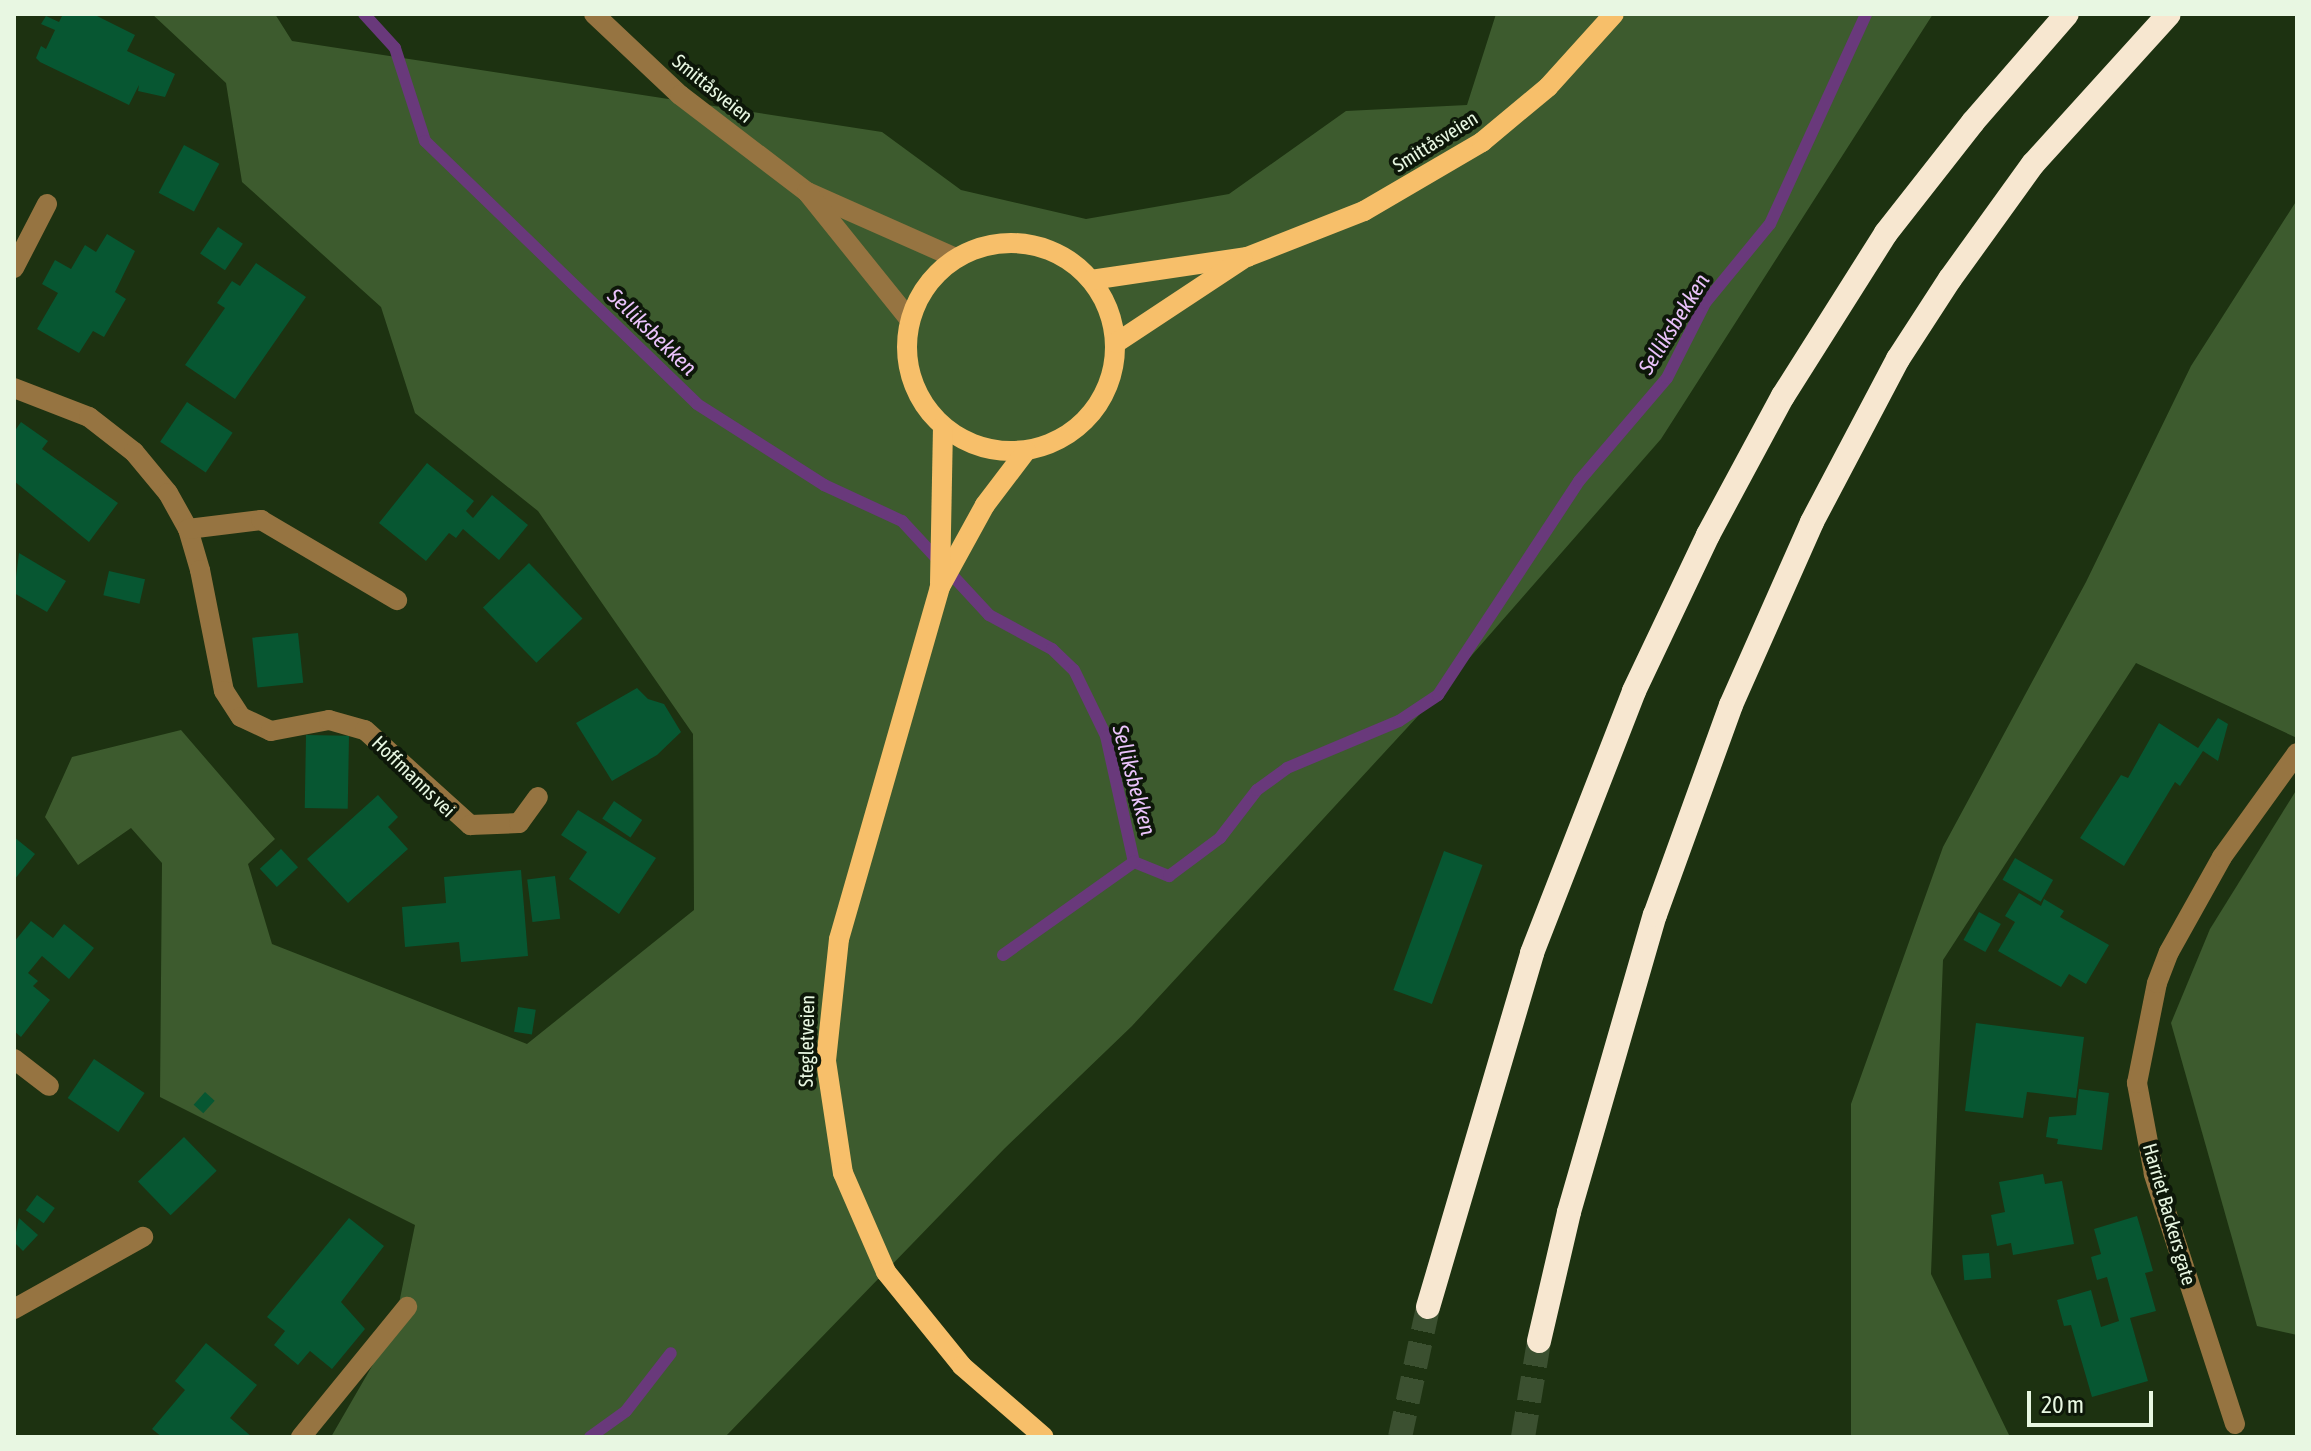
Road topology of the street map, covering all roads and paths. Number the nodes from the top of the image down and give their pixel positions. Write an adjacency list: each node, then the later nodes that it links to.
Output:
1 (594, 14): 5 (street, Smittåsveien)
2 (1614, 14): 7 (main road, Smittåsveien)
3 (2067, 14): 25 (highway)
4 (2169, 14): 27 (highway)
5 (807, 192): 8 (street, Smittåsveien); 11 (street, Smittåsveien)
6 (47, 204): 9 (street)
7 (1247, 257): 10 (main road, Smittåsveien); 12 (main road, Smittåsveien)
8 (956, 258): 10 (main road); 11 (main road)
9 (14, 268)
10 (1091, 280): 12 (main road)
11 (910, 320): 14 (main road)
12 (1116, 343): 15 (main road)
13 (19, 388): 16 (street, Hoffmanns vei)
14 (943, 427): 15 (main road); 17 (main road, Stegletveien)
15 (1026, 451): 17 (main road, Stegletveien)
16 (188, 529): 18 (street); 20 (street, Hoffmanns vei)
17 (940, 587): 30 (main road, Stegletveien)
18 (397, 600)
19 (2297, 753): 28 (street, Harriet Backers gate)
20 (538, 797)
21 (14, 1059): 22 (street)
22 (49, 1086)
23 (143, 1237): 26 (street)
24 (407, 1307): 29 (street)
25 (1428, 1307)
26 (14, 1309)
27 (1539, 1341)
28 (2235, 1424)
29 (301, 1437)
30 (1044, 1437)

